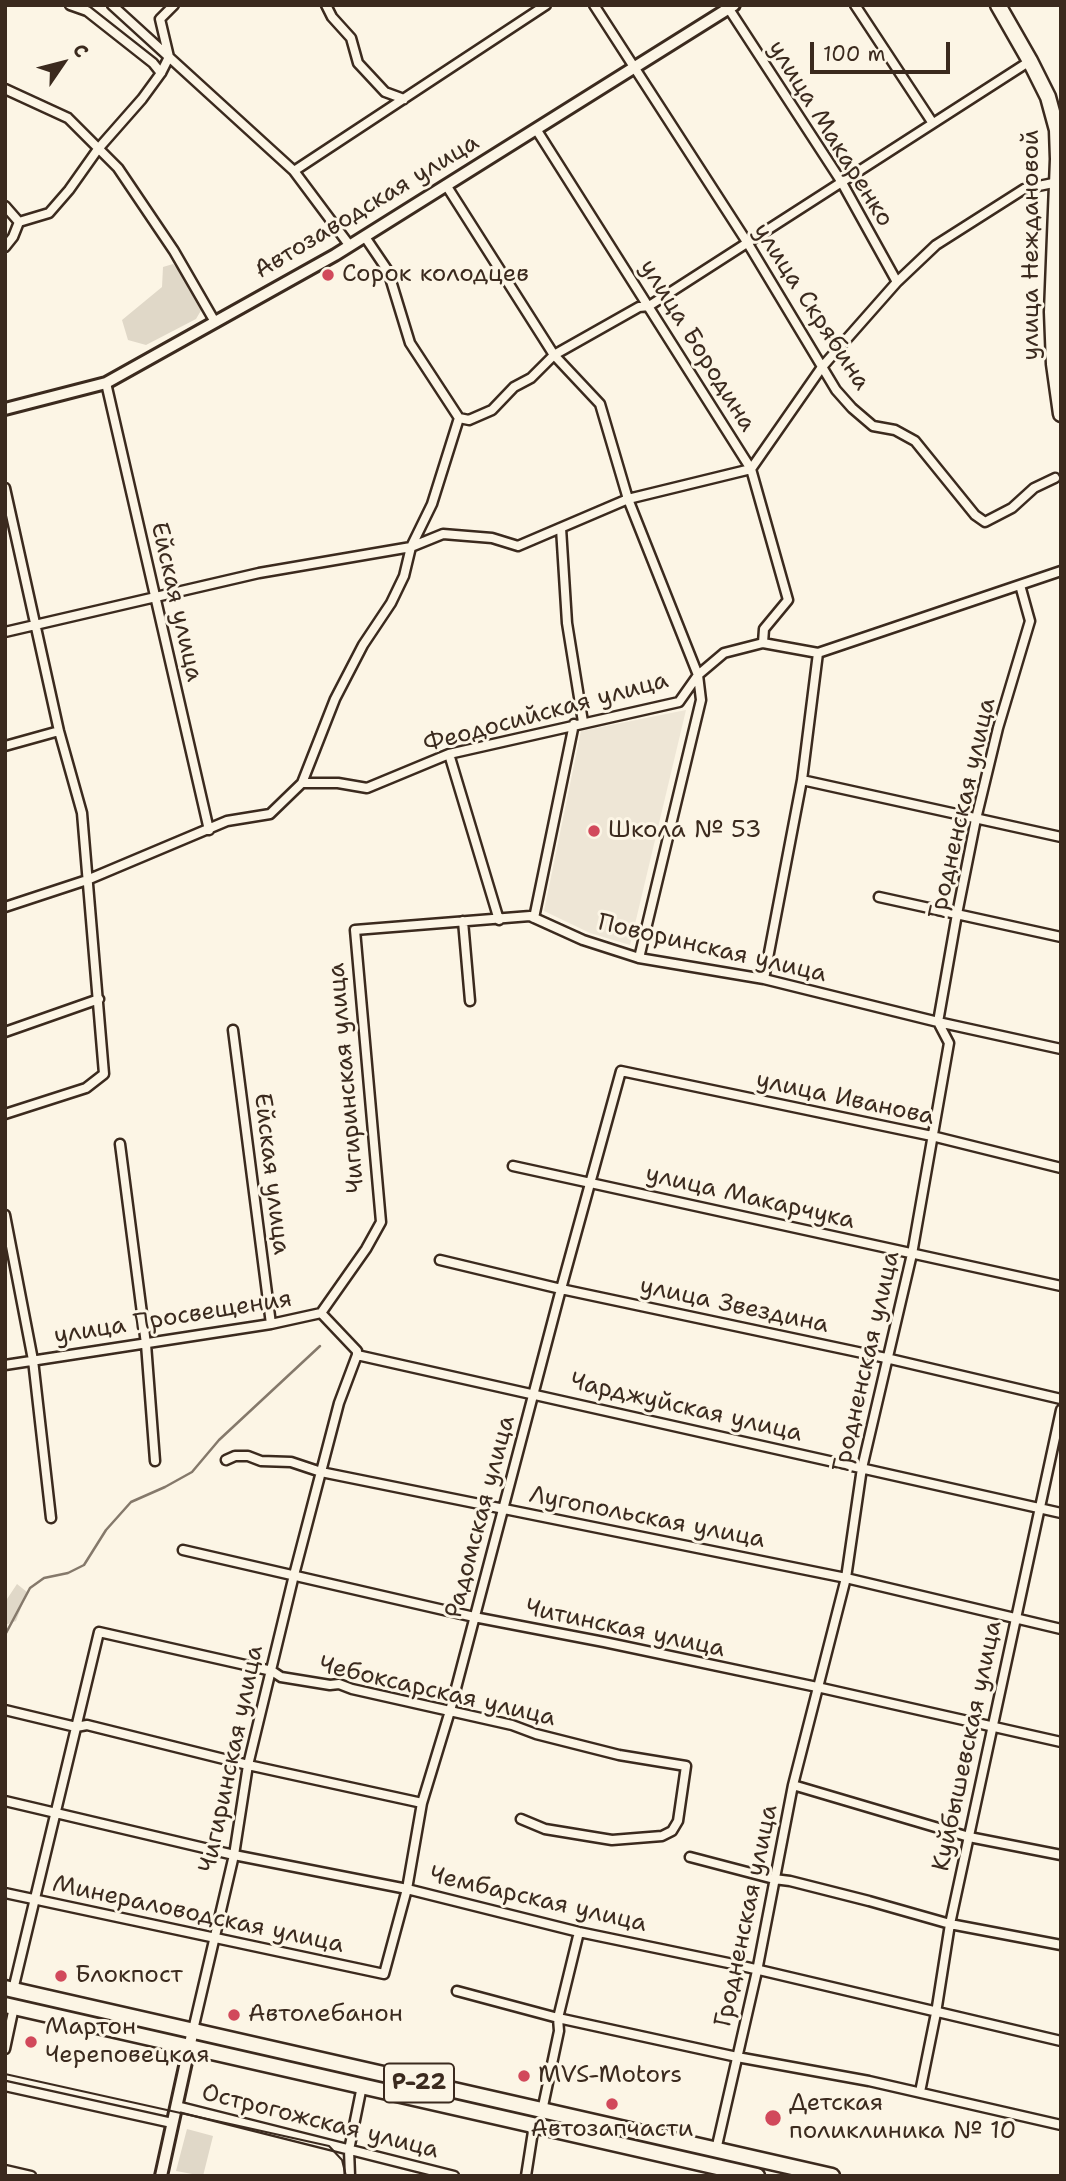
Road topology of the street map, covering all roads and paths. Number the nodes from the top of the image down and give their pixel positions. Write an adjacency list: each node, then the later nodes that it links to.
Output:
1 (69, 5): 13 (street)
2 (113, 5): 10 (street)
3 (174, 5): 10 (street)
4 (326, 5): 15 (street)
5 (546, 5): 15 (street)
6 (594, 5): 12 (street, улица Скрябина)
7 (855, 5): 16 (street)
8 (998, 5): 11 (highway, улица Неждановой)
9 (732, 7): 12 (street, Автозаводская улица); 20 (street, улица Макаренко)
10 (169, 57): 13 (street); 19 (street)
11 (1030, 61): 16 (street); 21 (highway, улица Неждановой)
12 (636, 68): 17 (street, Автозаводская улица); 26 (street, улица Скрябина)
13 (161, 73): 18 (street)
14 (5, 89): 18 (street)
15 (404, 99): 19 (street)
16 (932, 122): 20 (street)
17 (536, 129): 22 (street, Автозаводская улица); 30 (street, улица Бородина)
18 (98, 149): 24 (street); 31 (street)
19 (294, 171): 27 (street)
20 (841, 181): 26 (street); 29 (street, улица Макаренко)
21 (1058, 182): 29 (street); 36 (highway, улица Неждановой)
22 (446, 185): 25 (street, Автозаводская улица); 32 (street)
23 (5, 206): 24 (street)
24 (19, 222): 28 (street)
25 (365, 237): 27 (street, Автозаводская улица); 37 (street)
26 (747, 242): 30 (street); 33 (street, улица Скрябина)
27 (350, 246): 31 (street, Автозаводская улица)
28 (5, 247)
29 (897, 282): 33 (street)
30 (649, 306): 32 (street); 38 (street, улица Бородина)
31 (215, 322): 34 (street, Автозаводская улица)
32 (554, 355): 37 (street); 41 (street)
33 (822, 366): 38 (street); 39 (street, улица Скрябина)
34 (106, 383): 35 (street, Автозаводская улица); 47 (street, Ейская улица)
35 (5, 410)
36 (1061, 414)
37 (458, 418): 44 (street)
38 (751, 469): 41 (street); 50 (street, улица Бородина)
39 (1055, 478)
40 (5, 488): 42 (street)
41 (628, 499): 43 (street); 52 (street)
42 (8, 522): 48 (street)
43 (561, 528): 44 (street); 53 (street)
44 (411, 547): 47 (street); 58 (street)
45 (1061, 571): 46 (street)
46 (1020, 585): 51 (street); 59 (street, Гродненская улица)
47 (155, 597): 48 (street); 60 (street, Ейская улица)
48 (37, 626): 49 (street); 54 (street)
49 (5, 632)
50 (763, 643): 51 (street); 52 (street, Феодосийская улица)
51 (818, 653): 57 (street)
52 (698, 675): 53 (street, Феодосийская улица); 71 (street)
53 (578, 723): 56 (street, Феодосийская улица); 66 (street)
54 (59, 731): 55 (street); 62 (street)
55 (5, 746)
56 (449, 754): 58 (street, Феодосийская улица); 67 (street)
57 (802, 780): 59 (street); 72 (street)
58 (302, 783): 60 (street)
59 (976, 819): 61 (street); 65 (street, Гродненская улица)
60 (209, 830): 62 (street)
61 (1061, 837)
62 (87, 880): 64 (street); 73 (street)
63 (880, 897): 65 (street)
64 (5, 907)
65 (957, 914): 70 (street); 75 (street, Гродненская улица)
66 (534, 918): 67 (street, Поворинская улица); 71 (street, Поворинская улица)
67 (499, 920): 68 (street, Поворинская улица)
68 (463, 921): 69 (street, Поворинская улица); 74 (street)
69 (355, 930): 87 (street, Чигиринская улица)
70 (1061, 937)
71 (639, 958): 72 (street, Поворинская улица)
72 (764, 979): 75 (street, Поворинская улица)
73 (99, 999): 77 (street); 80 (street)
74 (470, 1001)
75 (938, 1022): 78 (street, Поворинская улица); 81 (street, Гродненская улица)
76 (233, 1030): 93 (street, Ейская улица)
77 (5, 1032)
78 (1061, 1049)
79 (621, 1071): 81 (street, улица Иванова); 85 (street, Радомская улица)
80 (5, 1114)
81 (932, 1136): 84 (street, улица Иванова); 88 (street, Гродненская улица)
82 (120, 1144): 94 (street)
83 (513, 1166): 85 (street, улица Макарчука)
84 (1061, 1168)
85 (590, 1181): 88 (street, улица Макарчука); 91 (street, Радомская улица)
86 (5, 1215): 97 (street)
87 (381, 1222): 92 (street, улица Просвещения)
88 (912, 1254): 90 (street, улица Макарчука); 96 (street, Гродненская улица)
89 (440, 1260): 91 (street, улица Звездина)
90 (1061, 1286)
91 (561, 1289): 96 (street, улица Звездина); 99 (street, Радомская улица)
92 (321, 1313): 93 (street, улица Просвещения); 95 (street)
93 (271, 1324): 94 (street, улица Просвещения)
94 (146, 1344): 97 (street, улица Просвещения); 103 (street)
95 (357, 1355): 99 (street, Чарджуйская улица); 105 (street, Чигиринская улица)
96 (886, 1358): 100 (street, улица Звездина); 104 (street, Гродненская улица)
97 (33, 1360): 98 (street, улица Просвещения); 109 (street)
98 (5, 1365)
99 (534, 1394): 104 (street, Чарджуйская улица); 107 (street, Радомская улица)
100 (1061, 1399)
101 (1061, 1410): 106 (street, Куйбышевская улица)
102 (226, 1460): 105 (street, Лугопольская улица)
103 (155, 1461)
104 (862, 1468): 106 (street, Чарджуйская улица); 112 (street, Гродненская улица)
105 (321, 1472): 107 (street, Лугопольская улица); 111 (street, Чигиринская улица)
106 (1039, 1508): 108 (street, Чарджуйская улица); 114 (street, Куйбышевская улица)
107 (504, 1509): 112 (street, Лугопольская улица); 113 (street, Радомская улица)
108 (1061, 1513)
109 (51, 1518)
110 (183, 1550): 111 (street, Читинская улица)
111 (293, 1575): 113 (street, Читинская улица); 116 (street, Чигиринская улица)
112 (846, 1578): 114 (street, Лугопольская улица); 117 (street, Гродненская улица)
113 (474, 1617): 117 (street, Читинская улица); 119 (street, Радомская улица)
114 (1016, 1617): 115 (street, Лугопольская улица); 120 (street, Куйбышевская улица)
115 (1061, 1629)
116 (272, 1671): 119 (street, Чебоксарская улица); 121 (street, Чебоксарская улица); 123 (street, Чигиринская улица)
117 (817, 1687): 120 (street, Читинская улица); 124 (street, Гродненская улица)
118 (5, 1710): 121 (street)
119 (450, 1711): 126 (street, Радомская улица); 128 (street, Чебоксарская улица)
120 (993, 1726): 122 (street, Читинская улица); 129 (street, Куйбышевская улица)
121 (76, 1727): 123 (street); 127 (street)
122 (1061, 1742)
123 (248, 1765): 126 (street); 130 (street, Чигиринская улица)
124 (793, 1785): 129 (street); 133 (street, Гродненская улица)
125 (5, 1801): 127 (street, Чембарская улица)
126 (422, 1803): 134 (street, Радомская улица)
127 (54, 1812): 130 (street, Чембарская улица); 136 (street)
128 (521, 1819)
129 (969, 1837): 131 (street); 137 (street, Куйбышевская улица)
130 (234, 1855): 134 (street, Чембарская улица); 139 (street, Чигиринская улица)
131 (1061, 1856)
132 (690, 1857): 133 (street)
133 (774, 1879): 137 (street); 141 (street, Гродненская улица)
134 (407, 1889): 138 (street, Чембарская улица); 142 (street, Радомская улица)
135 (5, 1893): 136 (street, Минераловодская улица)
136 (34, 1901): 139 (street, Минераловодская улица); 143 (street)
137 (950, 1924): 140 (street); 146 (street, Куйбышевская улица)
138 (579, 1932): 141 (street, Чембарская улица); 147 (street)
139 (215, 1938): 142 (street, Минераловодская улица); 148 (street, Чигиринская улица)
140 (1061, 1945)
141 (757, 1971): 146 (street, Чембарская улица); 152 (street, Гродненская улица)
142 (384, 1974)
143 (9, 1989): 148 (highway, Р-22)
144 (457, 1991): 147 (street)
145 (10, 2006): 150 (highway, Р-22); 151 (street)
146 (936, 2013): 149 (street, Чембарская улица); 155 (street, Куйбышевская улица)
147 (558, 2018): 152 (street); 157 (street)
148 (193, 2031): 150 (street, Чигиринская улица); 157 (highway, Р-22)
149 (1061, 2041)
150 (190, 2047): 154 (highway, Р-22); 156 (street, Чигиринская улица)
151 (5, 2049)
152 (737, 2057): 155 (street); 162 (street, Гродненская улица)
153 (5, 2086): 158 (street, Острогожская улица)
154 (362, 2086): 159 (highway, Р-22); 161 (street)
155 (920, 2092): 160 (street)
156 (176, 2106): 158 (street, Чигиринская улица); 161 (street, Острогожская улица)
157 (542, 2111): 162 (highway, Р-22)
158 (172, 2123): 166 (street, Чигиринская улица)
159 (534, 2125): 164 (highway, Р-22); 169 (street)
160 (1061, 2125)
161 (349, 2150): 167 (street); 168 (street, Острогожская улица)
162 (716, 2150): 171 (highway, Р-22)
163 (5, 2170): 165 (street)
164 (715, 2171): 170 (highway, Р-22)
165 (31, 2176)
166 (161, 2176)
167 (350, 2176)
168 (454, 2176)
169 (526, 2176)
170 (757, 2176)
171 (832, 2176)

